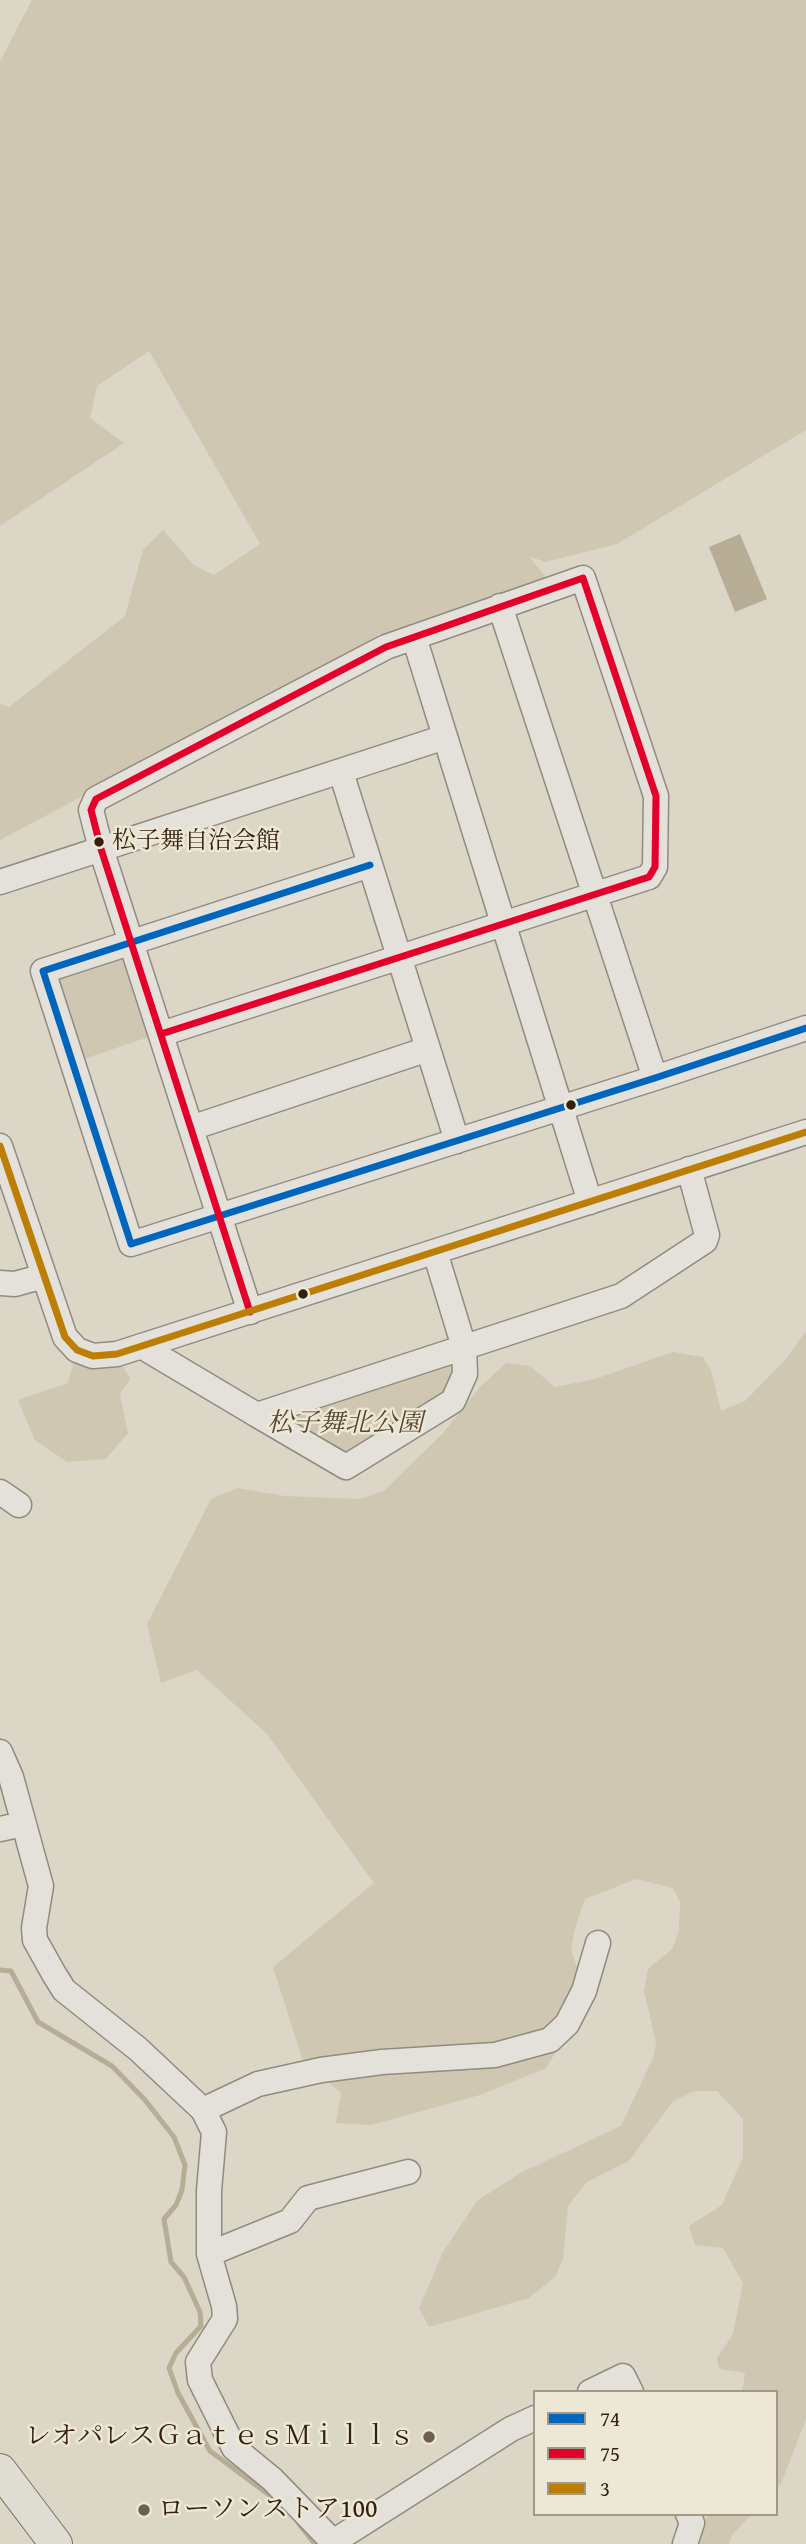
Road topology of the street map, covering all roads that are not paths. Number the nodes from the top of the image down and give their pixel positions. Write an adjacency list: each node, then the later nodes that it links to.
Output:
1 (500, 606): 2 (street); 8 (street); 8 (street)
2 (414, 637): 3 (street); 5 (street)
3 (445, 737): 4 (street); 9 (street)
4 (341, 772): 5 (street); 6 (street)
5 (101, 849): 7 (street); 10 (street)
6 (370, 865): 10 (street); 11 (street)
7 (0, 882)
8 (595, 895): 9 (street); 15 (street)
9 (503, 924): 11 (street); 16 (street)
10 (131, 941): 13 (street); 23 (street)
11 (399, 958): 13 (street); 14 (street)
12 (806, 1028): 15 (street)
13 (161, 1034): 17 (street)
14 (428, 1049): 17 (street); 19 (street)
15 (655, 1078): 16 (street)
16 (561, 1108): 19 (street); 22 (street)
17 (191, 1128): 23 (street)
18 (806, 1132): 21 (street)
19 (457, 1141): 23 (street)
20 (2, 1156): 25 (street)
21 (689, 1169): 22 (street); 29 (street)
22 (590, 1202): 24 (street)
23 (219, 1216): 27 (street)
24 (435, 1252): 27 (street); 29 (street)
25 (44, 1276): 26 (street); 28 (street)
26 (0, 1283)
27 (250, 1312): 28 (street)
28 (141, 1346): 30 (street)
29 (464, 1347): 30 (street); 30 (street)
30 (257, 1415)
31 (0, 1752): 32 (street)
32 (11, 1826): 34 (street)
33 (598, 1943): 34 (street)
34 (203, 2110): 36 (street)
35 (408, 2172): 36 (street)
36 (209, 2254): 42 (street)
37 (594, 2390): 38 (street)
38 (630, 2390)
39 (533, 2419): 42 (street)
40 (0, 2470): 43 (main road)
41 (689, 2516): 44 (street)
42 (333, 2543)
43 (56, 2544)
44 (685, 2544)

